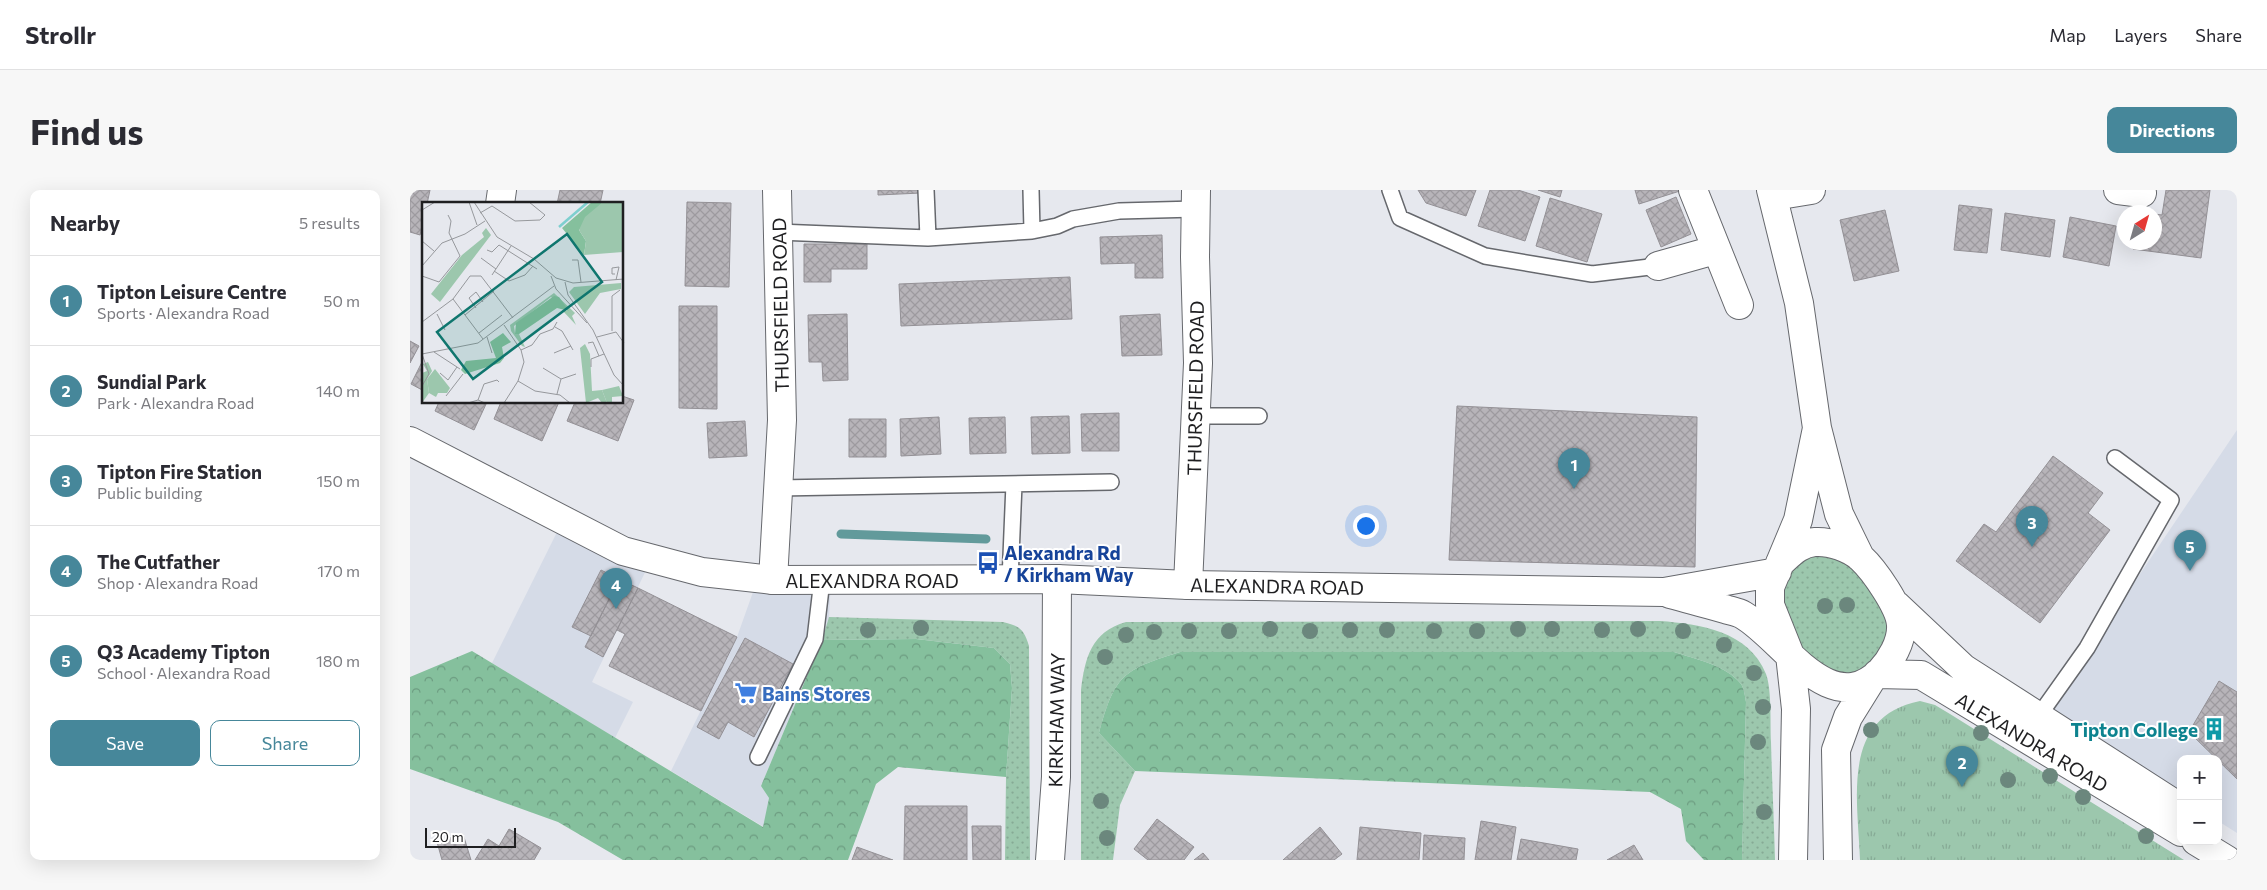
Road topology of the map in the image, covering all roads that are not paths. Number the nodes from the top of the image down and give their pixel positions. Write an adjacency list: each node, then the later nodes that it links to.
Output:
1 (777, 190): 9 (main road, THURSFIELD ROAD)
2 (926, 190): 11 (lane)
3 (1031, 190): 10 (lane)
4 (1390, 190): 13 (lane)
5 (1693, 190): 12 (main road)
6 (1811, 190): 7 (main road)
7 (1773, 193): 17 (main road)
8 (1196, 200): 10 (lane); 15 (main road, THURSFIELD ROAD)
9 (778, 232): 11 (lane); 22 (main road, THURSFIELD ROAD)
10 (1032, 232): 11 (lane)
11 (928, 238)
12 (1715, 250): 13 (main road); 14 (main road)
13 (1658, 266)
14 (1739, 305)
15 (1197, 416): 16 (lane); 29 (main road, THURSFIELD ROAD)
16 (1259, 416)
17 (1818, 428): 23 (main road); 24 (main road)
18 (410, 441): 26 (main road, ALEXANDRA ROAD)
19 (2115, 458): 34 (lane)
20 (1111, 482): 21 (lane)
21 (1014, 484): 22 (lane); 28 (lane)
22 (778, 488): 26 (main road, THURSFIELD ROAD)
23 (1860, 557): 24 (main road); 31 (main road)
24 (1778, 568): 30 (main road, ALEXANDRA ROAD); 32 (main road)
25 (1057, 579): 28 (main road, ALEXANDRA ROAD); 29 (main road, ALEXANDRA ROAD); 41 (main road, KIRKHAM WAY)
26 (773, 580): 27 (main road, ALEXANDRA ROAD)
27 (822, 580): 28 (main road, ALEXANDRA ROAD); 35 (lane)
28 (1010, 580)
29 (1188, 585): 30 (main road, ALEXANDRA ROAD)
30 (1664, 592): 32 (main road, ALEXANDRA ROAD)
31 (1896, 605): 33 (main road); 34 (main road, ALEXANDRA ROAD)
32 (1790, 655): 33 (main road); 42 (main road)
33 (1874, 677): 37 (main road, ALEXANDRA ROAD); 43 (main road)
34 (2038, 717): 36 (main road, ALEXANDRA ROAD)
35 (758, 757)
36 (2177, 805)
37 (2177, 830)
38 (2222, 835): 39 (main road)
39 (2237, 844)
40 (2203, 845): 44 (main road)
41 (1050, 860)
42 (1794, 860)
43 (1838, 860)
44 (2227, 860)

